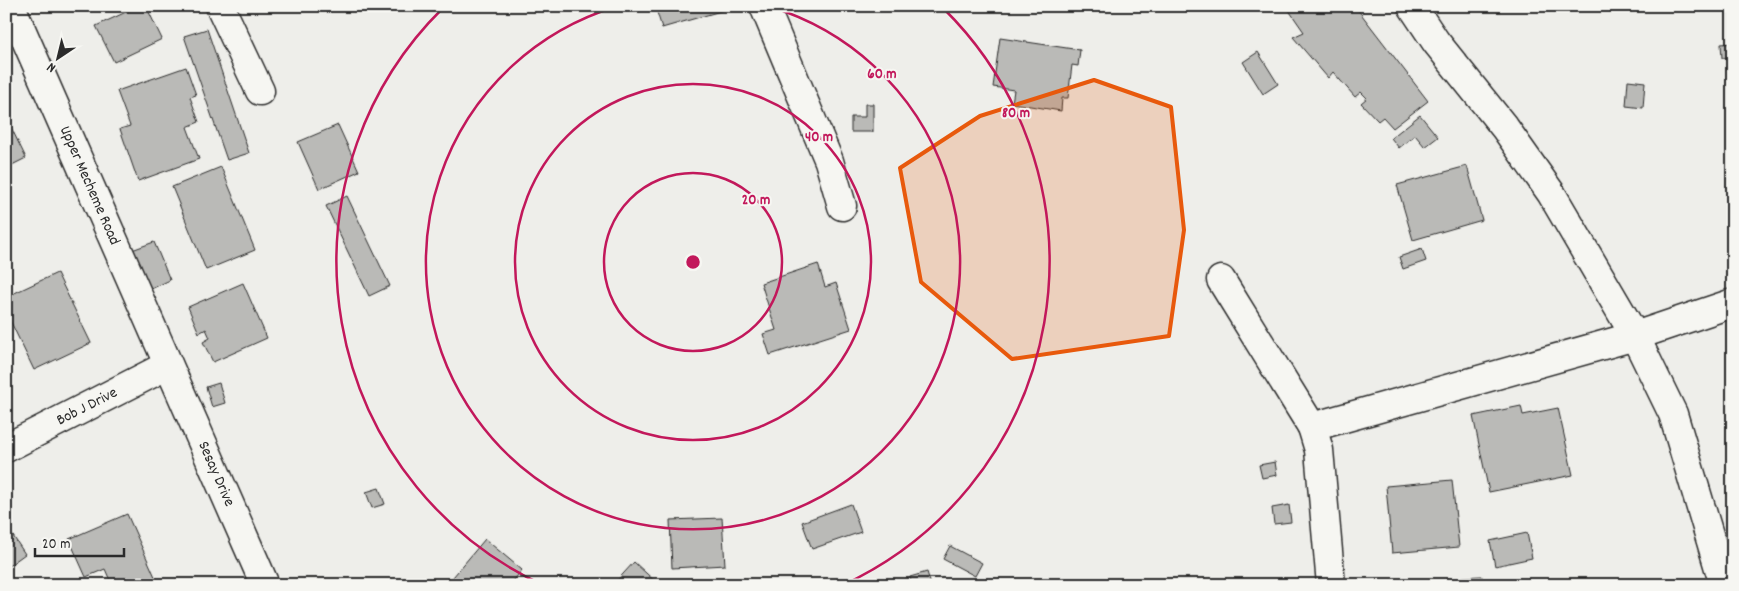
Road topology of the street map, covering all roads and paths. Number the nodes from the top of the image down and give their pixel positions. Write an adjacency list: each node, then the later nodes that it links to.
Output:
1 (11, 6): 5 (street, Upper Mecheme Road)
2 (220, 6): 6 (street)
3 (764, 6): 7 (street)
4 (1412, 6): 10 (street)
5 (15, 44): 11 (street, Upper Mecheme Road)
6 (260, 91)
7 (842, 206)
8 (1221, 280): 12 (street)
9 (1733, 303): 10 (street)
10 (1635, 336): 12 (street); 16 (street)
11 (168, 365): 13 (street, Bob J Drive); 14 (street, Sesay Drive)
12 (1312, 427): 15 (street)
13 (6, 448)
14 (265, 585)
15 (1331, 585)
16 (1724, 585)

